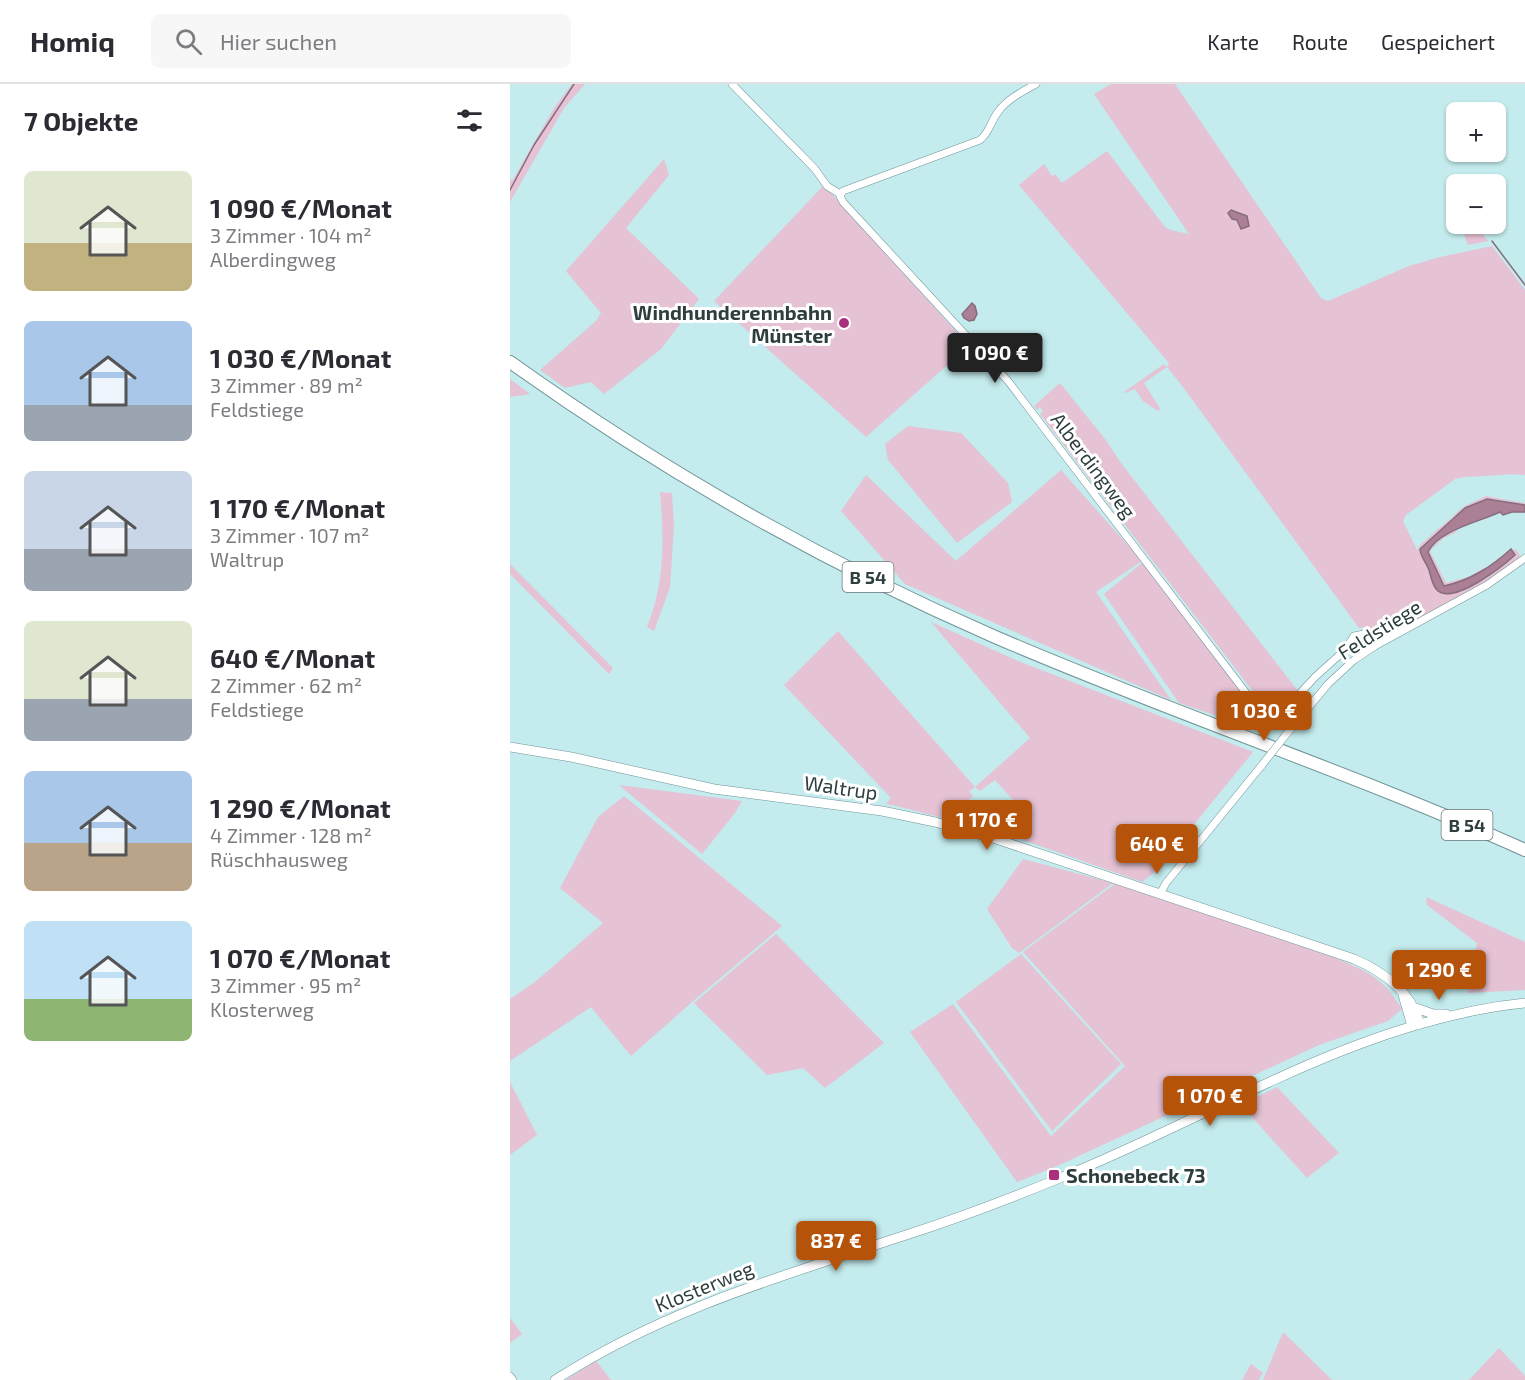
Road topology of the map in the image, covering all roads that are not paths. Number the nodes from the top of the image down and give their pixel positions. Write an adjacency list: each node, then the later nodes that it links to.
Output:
1 (732, 84): 3 (street)
2 (1036, 84): 3 (street)
3 (840, 194): 7 (street, Alberdingweg)
4 (510, 362): 9 (highway, B 54)
5 (510, 371): 10 (highway, B 54)
6 (1525, 558): 7 (street, Feldstiege)
7 (1375, 646): 11 (street, Feldstiege, bridge)
8 (510, 747): 11 (main road, Waltrup)
9 (1525, 850)
10 (1525, 855)
11 (1160, 894): 12 (main road, Waltrup)
12 (1402, 993): 14 (main road, Waltrup); 16 (main road)
13 (1525, 1003): 15 (main road)
14 (1416, 1008): 15 (main road); 16 (main road)
15 (1459, 1014): 16 (main road)
16 (1416, 1025): 19 (main road, Klosterweg)
17 (510, 1376): 18 (street)
18 (513, 1380)
19 (555, 1380)

